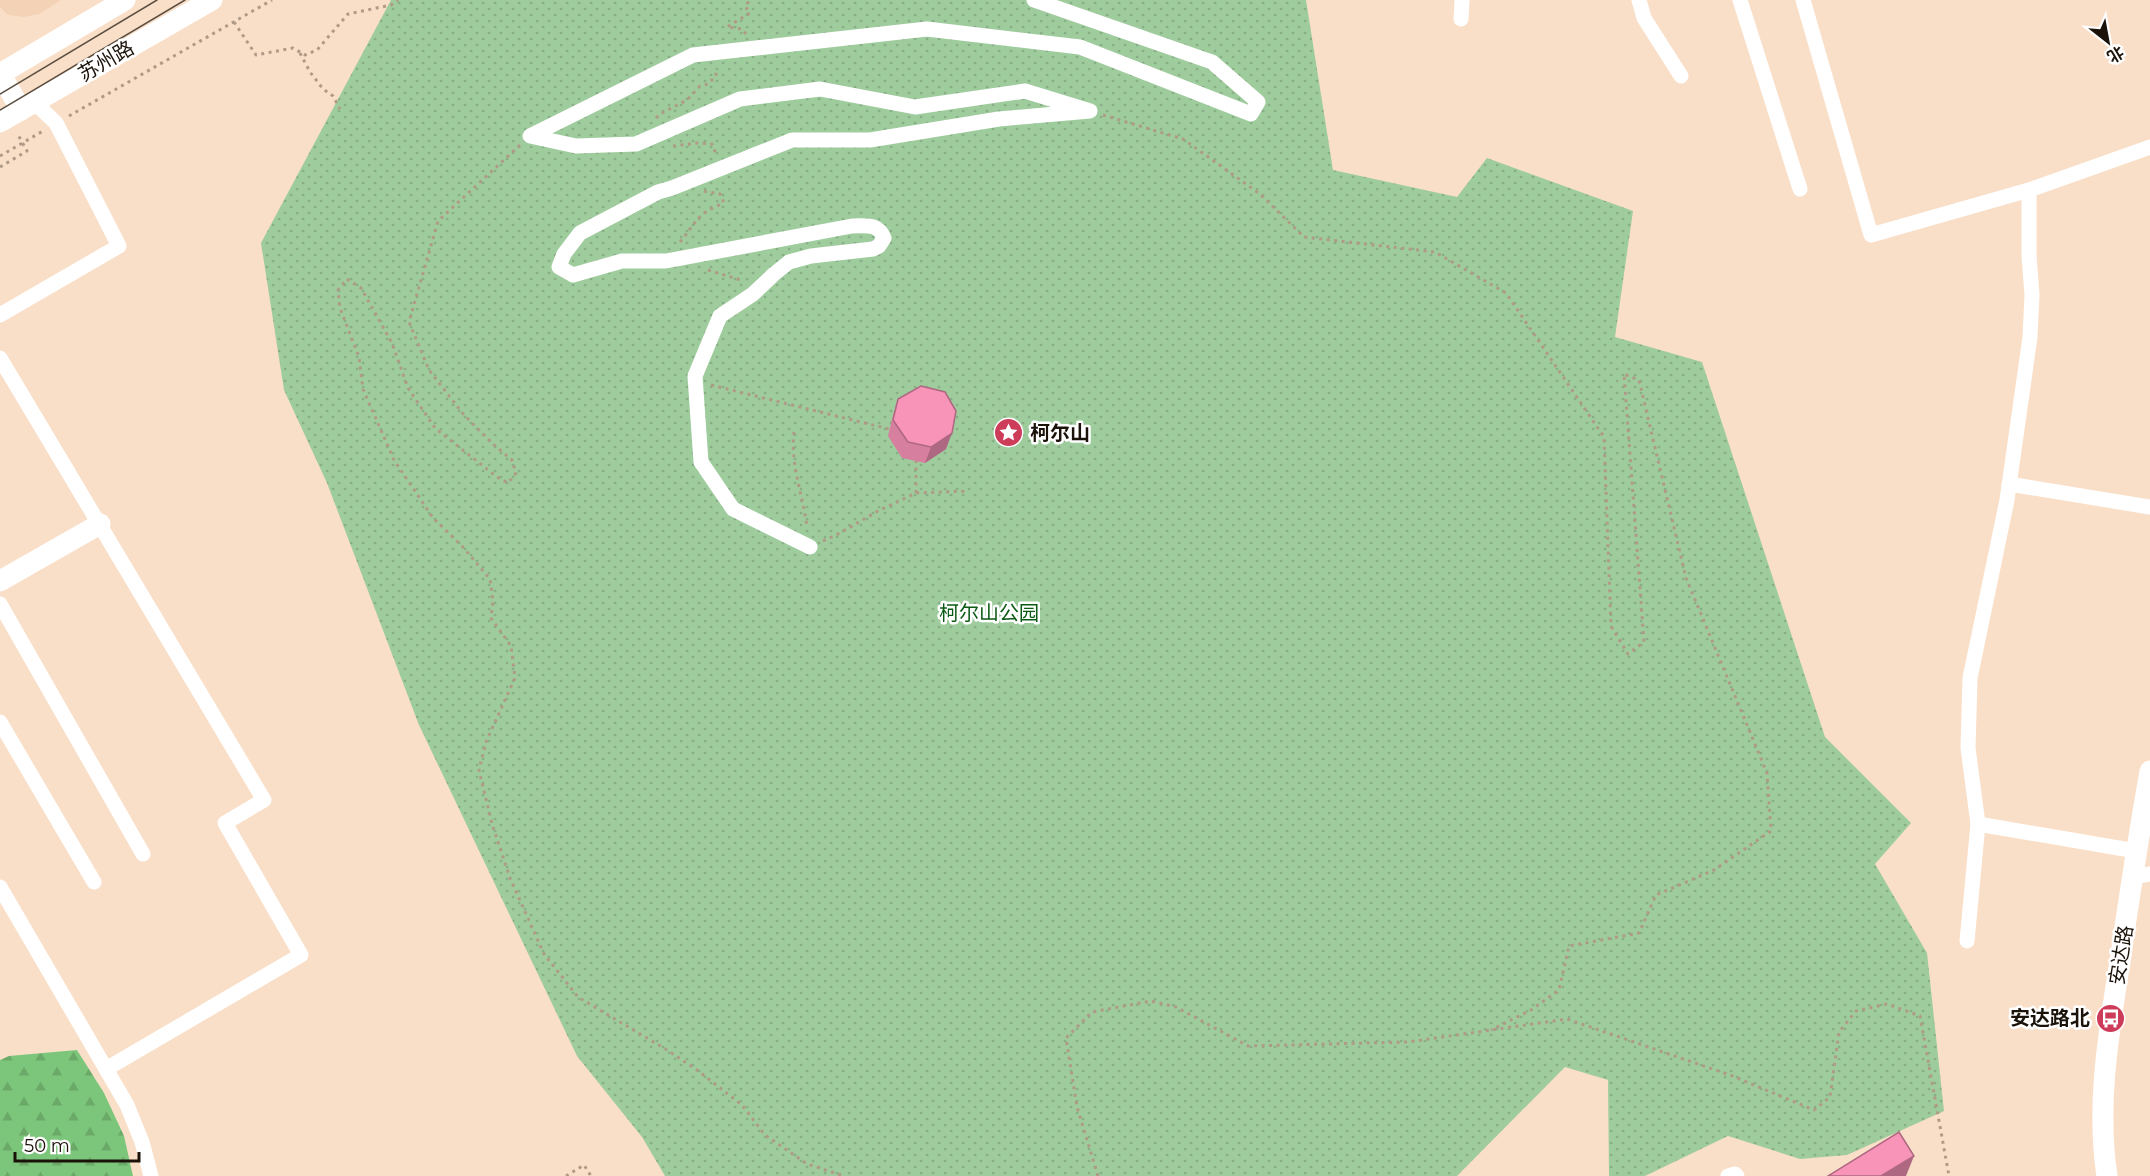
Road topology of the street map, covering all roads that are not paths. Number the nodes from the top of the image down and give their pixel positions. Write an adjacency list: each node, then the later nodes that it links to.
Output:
1 (125, 0): 9 (street)
2 (212, 0): 11 (street, 苏州路)
3 (1034, 0): 21 (street)
4 (1462, 0): 8 (street)
5 (1639, 0): 10 (street)
6 (1740, 0): 14 (street)
7 (1803, 0): 15 (street)
8 (1461, 19)
9 (0, 74): 11 (street)
10 (1681, 76)
11 (27, 106): 12 (street, 苏州路); 16 (street)
12 (0, 122)
13 (2150, 147): 15 (street)
14 (1800, 189)
15 (2029, 190): 18 (street)
16 (0, 315)
17 (0, 358): 20 (street)
18 (2009, 484): 19 (street); 26 (street)
19 (2150, 507)
20 (100, 524): 22 (street); 33 (street)
21 (810, 547)
22 (0, 581)
23 (0, 604): 28 (street)
24 (0, 722): 30 (street)
25 (2150, 771): 27 (street, 安达路)
26 (1978, 824): 27 (street); 32 (street)
27 (2136, 851): 29 (street, 安达路)
28 (143, 854)
29 (2141, 875): 37 (street, 安达路)
30 (94, 882)
31 (0, 887): 33 (street)
32 (1967, 940)
33 (106, 1069): 34 (street)
34 (151, 1176)
35 (1728, 1176): 36 (street)
36 (1737, 1176)
37 (2107, 1176)

